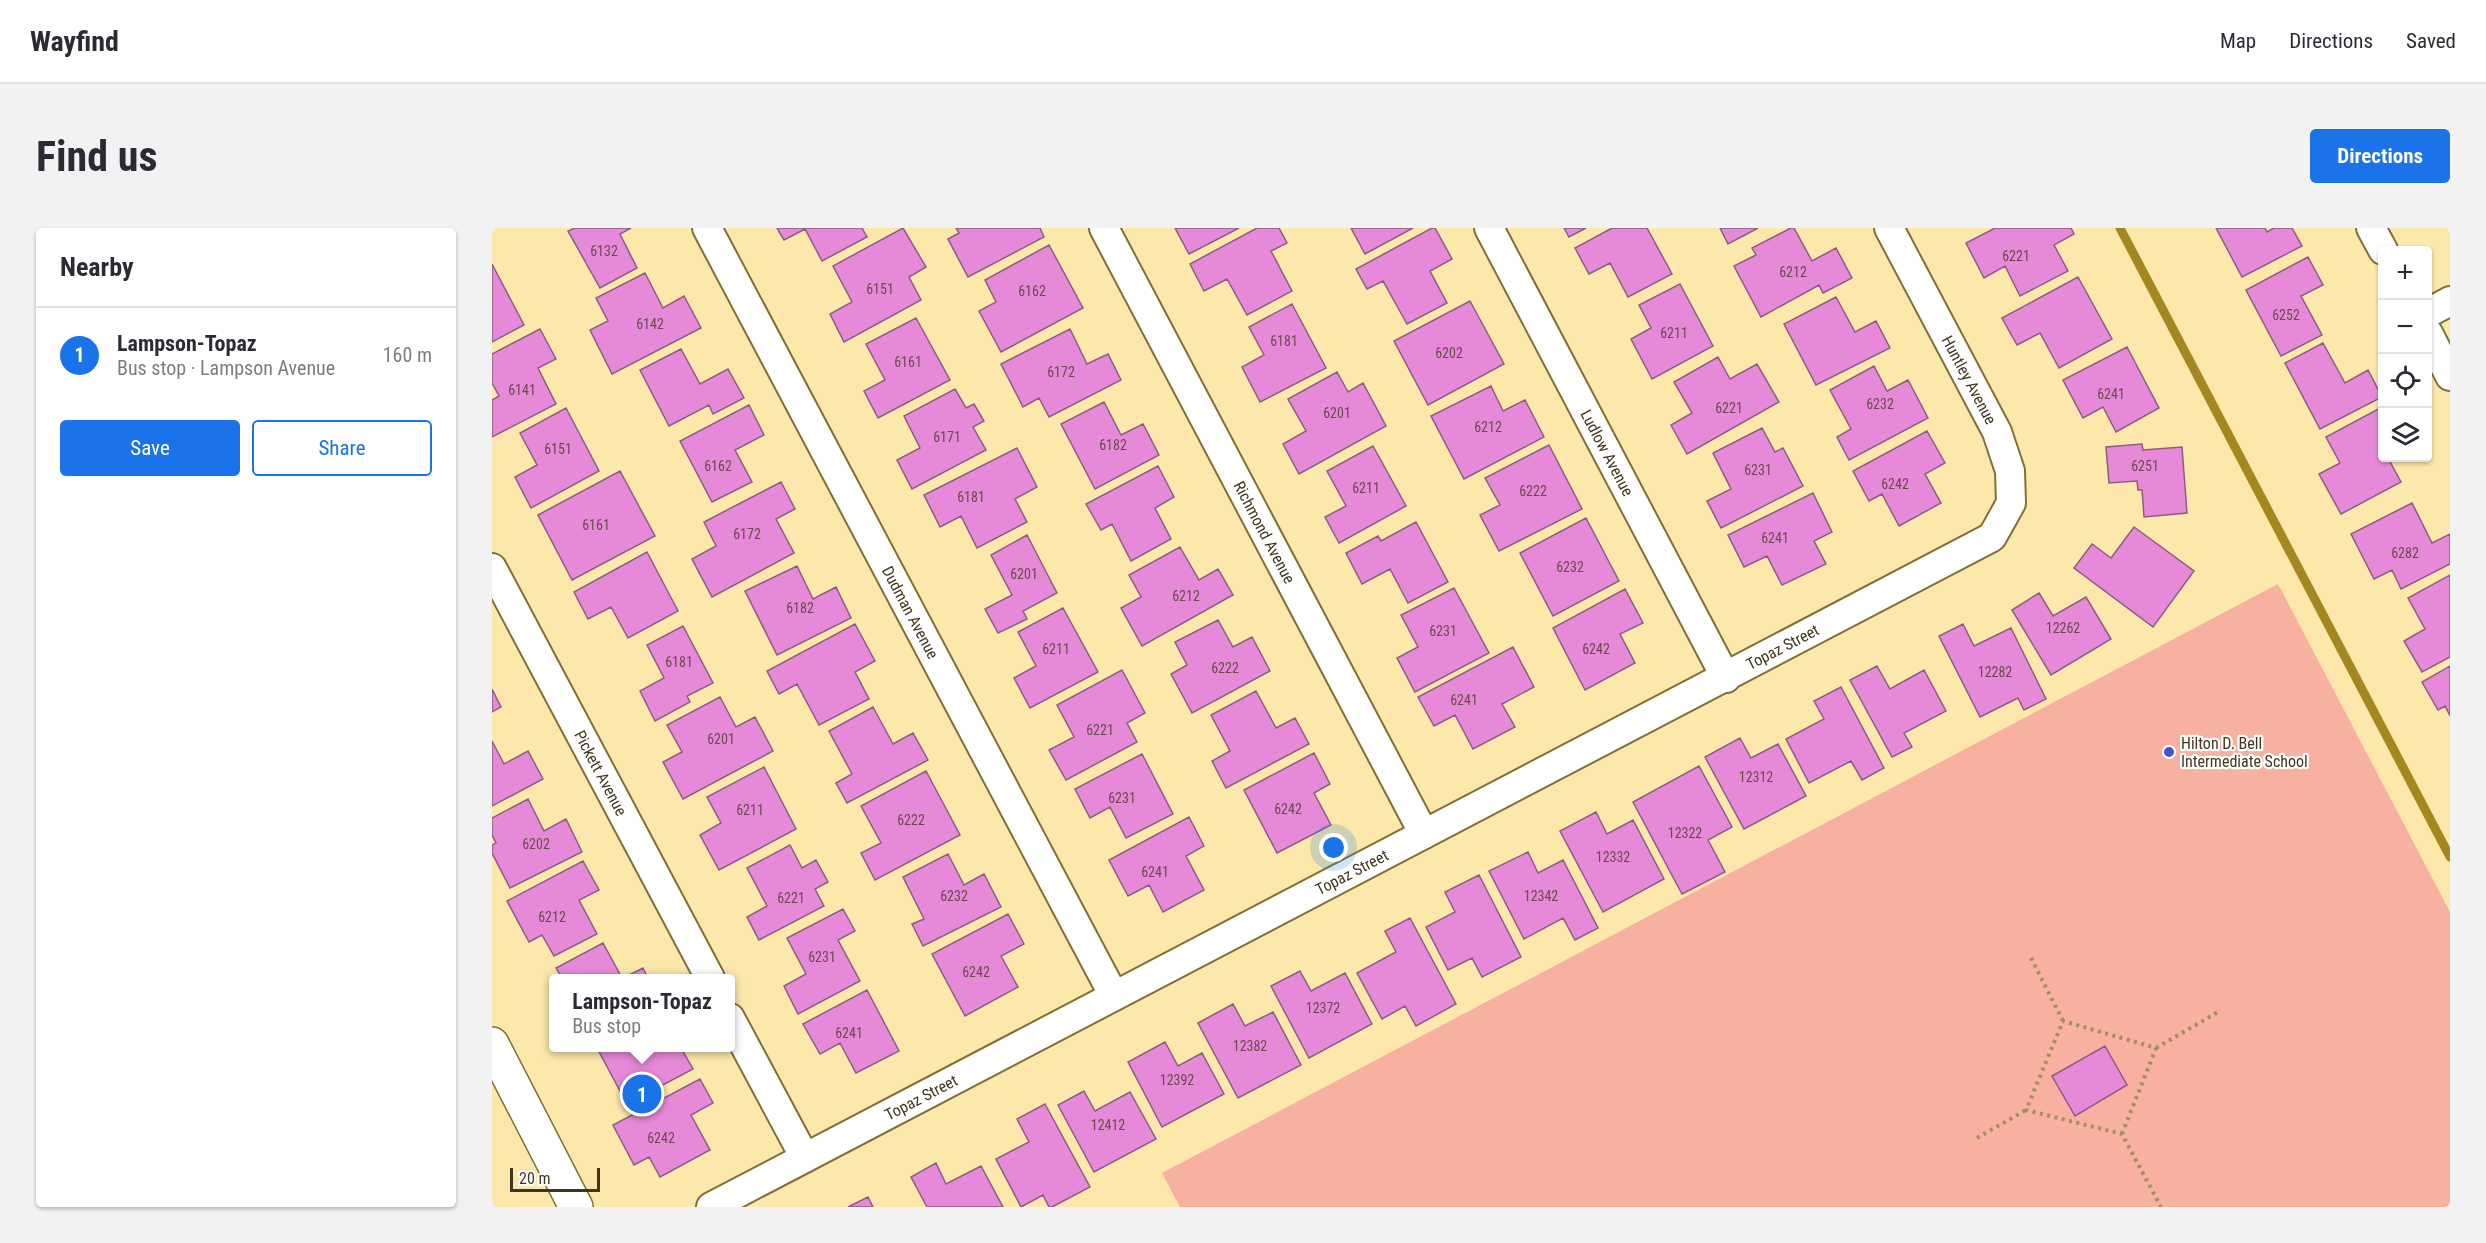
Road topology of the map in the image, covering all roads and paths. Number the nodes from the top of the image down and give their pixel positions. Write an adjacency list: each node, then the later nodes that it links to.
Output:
1 (707, 228): 17 (street, Dudman Avenue)
2 (1104, 228): 14 (street, Richmond Avenue)
3 (1489, 228): 13 (street, Ludlow Avenue)
4 (1889, 228): 11 (street, Huntley Avenue)
5 (2371, 228): 6 (street)
6 (2381, 246)
7 (2450, 301): 8 (street)
8 (2432, 310)
9 (2432, 342): 10 (street)
10 (2450, 376)
11 (1992, 537): 13 (street, Topaz Street)
12 (492, 568): 16 (street, Pickett Avenue)
13 (1726, 678): 14 (street, Topaz Street)
14 (1424, 834): 17 (street, Topaz Street)
15 (2031, 958): 19 (path)
16 (708, 974)
17 (1114, 996): 26 (street, Topaz Street)
18 (2218, 1012): 22 (path)
19 (2064, 1021): 22 (path); 23 (path)
20 (735, 1027): 26 (street)
21 (492, 1044): 27 (main road)
22 (2156, 1048): 24 (path)
23 (2026, 1110): 24 (path); 25 (path)
24 (2122, 1134): 29 (path)
25 (1977, 1138)
26 (805, 1158): 28 (street, Topaz Street)
27 (576, 1207)
28 (711, 1207)
29 (2161, 1207)

